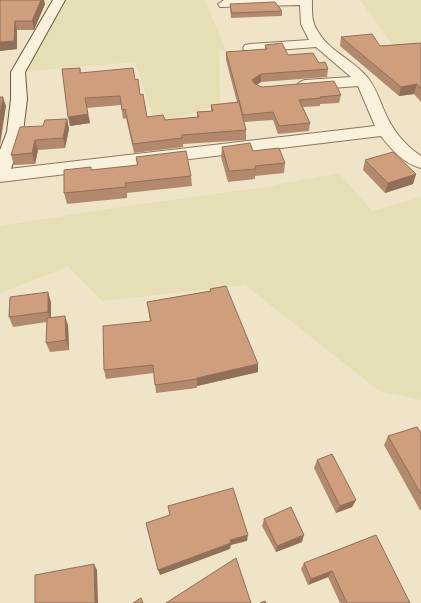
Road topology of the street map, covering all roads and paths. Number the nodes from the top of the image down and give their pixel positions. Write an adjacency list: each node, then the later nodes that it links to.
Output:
1 (60, 0): 10 (street)
2 (306, 0): 3 (street); 4 (street)
3 (224, 4)
4 (318, 43): 5 (street); 6 (street)
5 (250, 48)
6 (362, 80): 7 (street); 8 (street)
7 (292, 86)
8 (386, 130): 9 (street); 10 (street)
9 (421, 163)
10 (0, 176)

